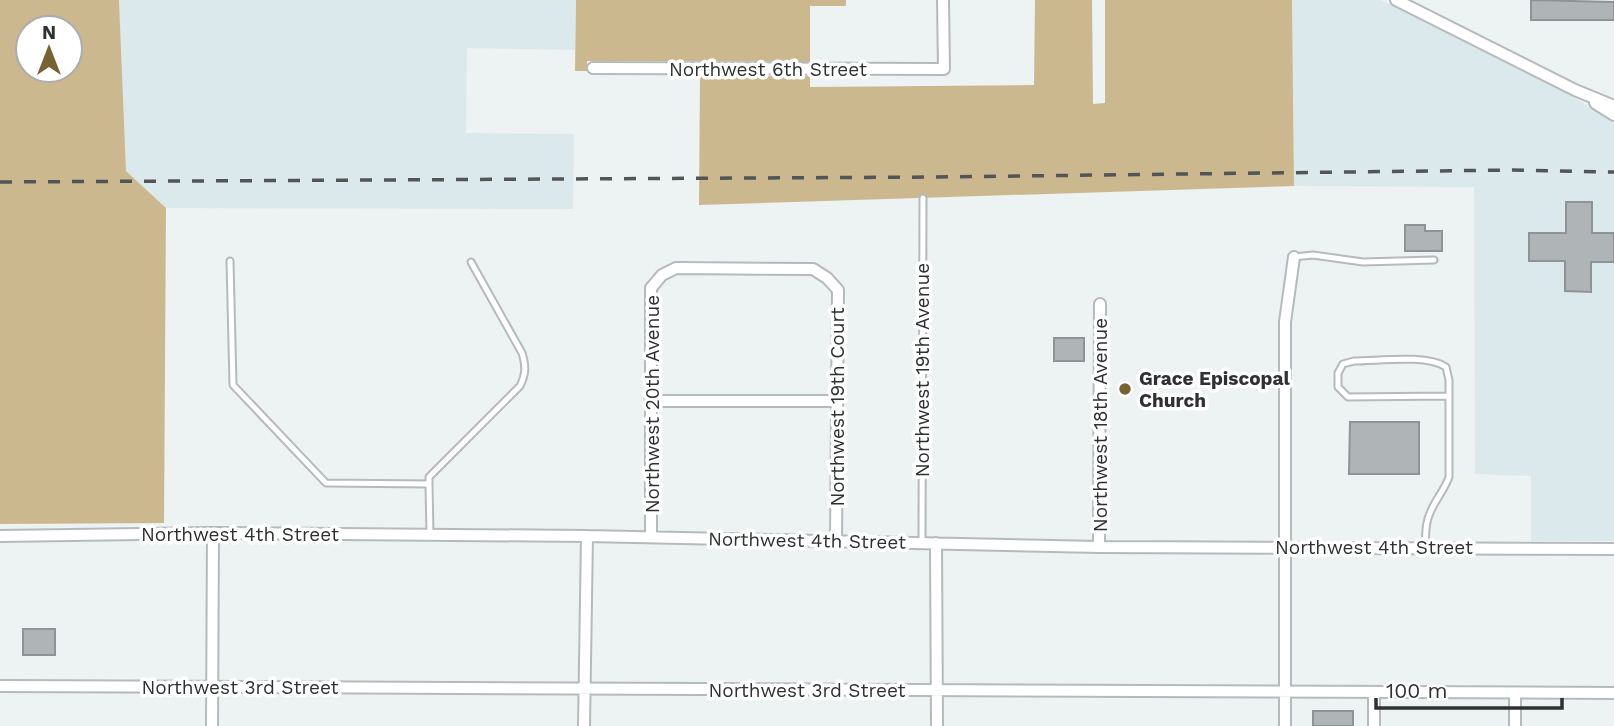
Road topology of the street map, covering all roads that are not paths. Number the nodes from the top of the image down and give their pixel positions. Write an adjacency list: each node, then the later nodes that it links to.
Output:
1 (943, 0): 3 (street, Northwest 6th Street)
2 (1396, 0): 4 (street)
3 (593, 68)
4 (1575, 90): 5 (street); 6 (street)
5 (1614, 106)
6 (1614, 115)
7 (923, 198): 24 (lane, Northwest 19th Avenue)
8 (1294, 257): 9 (lane); 27 (street)
9 (1434, 260)
10 (230, 261): 17 (lane)
11 (471, 262): 17 (lane)
12 (662, 275): 15 (street, Northwest 20th Avenue); 16 (street, Northwest 19th Court)
13 (1100, 304): 26 (street, Northwest 18th Avenue)
14 (1449, 396): 14 (lane); 28 (lane)
15 (650, 401): 16 (street); 22 (street, Northwest 20th Avenue)
16 (838, 401): 23 (street, Northwest 19th Court)
17 (429, 484): 19 (lane)
18 (212, 533): 19 (street, Northwest 4th Street); 20 (street, Northwest 4th Street); 31 (street)
19 (430, 535): 21 (street, Northwest 4th Street)
20 (0, 536)
21 (587, 536): 22 (street, Northwest 4th Street); 32 (street)
22 (651, 537): 23 (street, Northwest 4th Street)
23 (836, 541): 24 (street, Northwest 4th Street)
24 (922, 543): 25 (street, Northwest 4th Street)
25 (936, 543): 26 (street, Northwest 4th Street); 33 (street)
26 (1100, 547): 27 (street, Northwest 4th Street)
27 (1286, 547): 28 (street, Northwest 4th Street); 34 (street)
28 (1426, 548): 29 (street, Northwest 4th Street)
29 (1614, 549)
30 (0, 686): 31 (street, Northwest 3rd Street)
31 (212, 687): 32 (street, Northwest 3rd Street); 38 (street)
32 (585, 689): 33 (street, Northwest 3rd Street); 39 (street)
33 (938, 690): 34 (street, Northwest 3rd Street); 40 (street)
34 (1285, 692): 35 (street, Northwest 3rd Street); 41 (street)
35 (1374, 692): 36 (street, Northwest 3rd Street); 42 (street)
36 (1515, 693): 37 (street, Northwest 3rd Street); 43 (street)
37 (1614, 693)
38 (212, 726)
39 (584, 726)
40 (937, 726)
41 (1285, 726)
42 (1374, 726)
43 (1515, 726)

